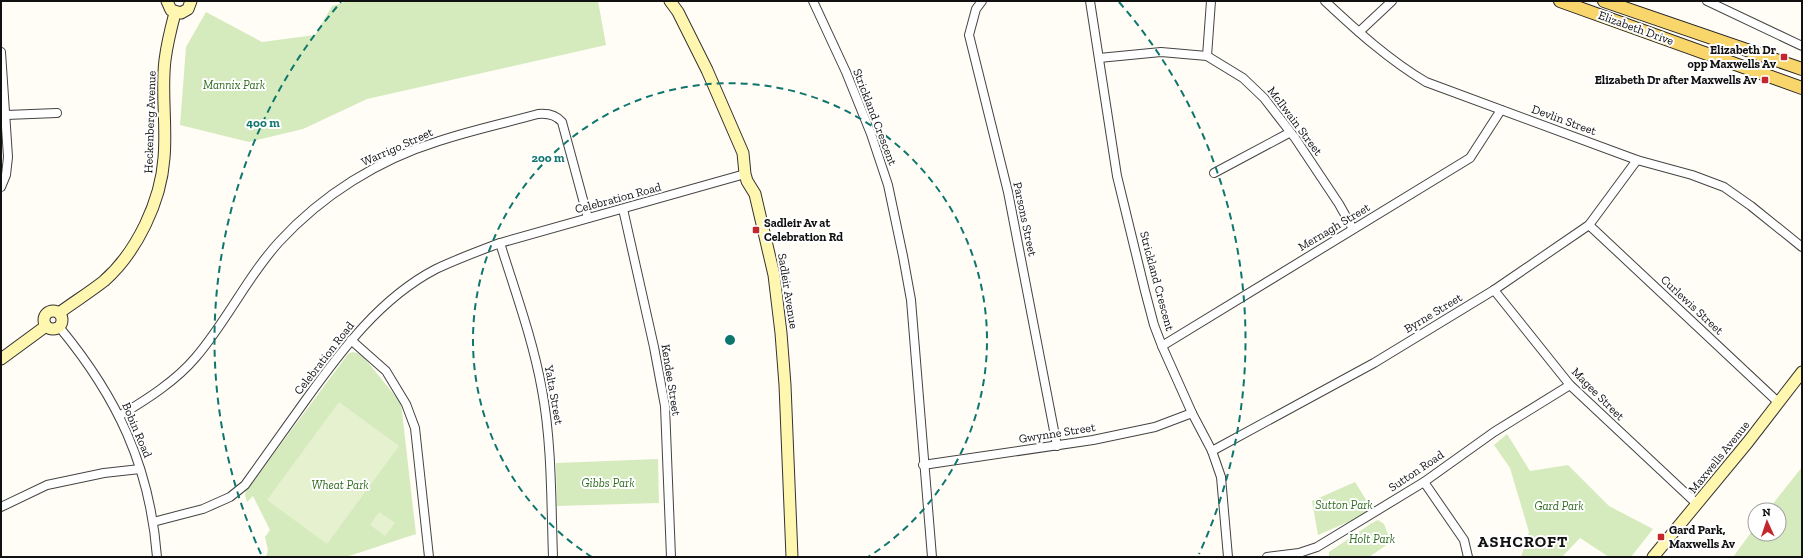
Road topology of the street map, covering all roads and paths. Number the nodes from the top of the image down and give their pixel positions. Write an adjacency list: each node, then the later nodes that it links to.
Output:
1 (167, 1): 13 (street)
2 (191, 1): 13 (street)
3 (670, 1): 26 (street, Sadleir Avenue)
4 (813, 1): 50 (street, Strickland Crescent)
5 (982, 1): 48 (street, Parsons Street)
6 (1090, 1): 18 (street, Strickland Crescent)
7 (1211, 1): 17 (street)
8 (1325, 1): 14 (street, Devlin Street)
9 (1392, 1): 14 (street)
10 (1560, 1): 20 (main road, Elizabeth Drive)
11 (1604, 1): 19 (main road, Elizabeth Drive)
12 (1707, 1): 15 (street)
13 (175, 12): 36 (street, Heckenberg Avenue)
14 (1359, 32): 21 (street, Devlin Street)
15 (1802, 46)
16 (1, 52): 23 (street)
17 (1207, 56): 18 (street, McIlwain Street); 24 (street, McIlwain Street)
18 (1099, 58): 40 (street, Strickland Crescent)
19 (1802, 69)
20 (1802, 88)
21 (1501, 110): 25 (street, Devlin Street); 32 (street, Mernagh Street)
22 (57, 113): 23 (street)
23 (6, 115): 28 (street)
24 (1289, 132): 27 (street); 32 (street, McIlwain Street)
25 (1637, 160): 31 (street, Byrne Street); 34 (street, Devlin Street)
26 (745, 174): 29 (street, Celebration Road); 60 (street, Sadleir Avenue)
27 (1214, 174)
28 (1, 186)
29 (623, 209): 30 (street, Celebration Road); 59 (street, Kendee Street)
30 (588, 218): 33 (street, Celebration Road); 47 (street, Warrigo Street)
31 (1589, 225): 35 (street, Byrne Street); 45 (street, Curlewis Street)
32 (1353, 229): 40 (street, Mernagh Street)
33 (500, 243): 39 (street, Celebration Road); 58 (street, Yalta Street)
34 (1802, 247)
35 (1494, 290): 44 (street, Magee Street); 49 (street, Byrne Street)
36 (59, 313): 37 (street); 38 (street)
37 (45, 324): 38 (street); 41 (street); 42 (street)
38 (60, 328): 47 (street, Bobin Road)
39 (351, 340): 55 (street, Celebration Road); 57 (street)
40 (1162, 346): 46 (street, Strickland Crescent)
41 (1, 351)
42 (1, 359)
43 (1802, 372): 45 (street, Maxwells Avenue)
44 (1570, 385): 52 (street, Sutton Road); 53 (street, Magee Street)
45 (1778, 403): 53 (street, Maxwells Avenue)
46 (1192, 413): 48 (street, Gwynne Street); 49 (street, Strickland Crescent)
47 (119, 416): 51 (street, Bobin Road)
48 (1057, 446): 50 (street, Gwynne Street)
49 (1212, 451): 62 (street, Strickland Crescent)
50 (923, 465): 61 (street, Strickland Crescent)
51 (140, 469): 54 (street); 55 (street, Bobin Road)
52 (1424, 482): 63 (street, Sutton Road); 64 (street)
53 (1697, 504): 65 (street, Maxwells Avenue)
54 (1, 507)
55 (153, 522): 56 (street, Bobin Road)
56 (157, 557)
57 (429, 557)
58 (553, 557)
59 (671, 557)
60 (792, 557)
61 (932, 557)
62 (1228, 557)
63 (1273, 557)
64 (1468, 557)
65 (1653, 557)

